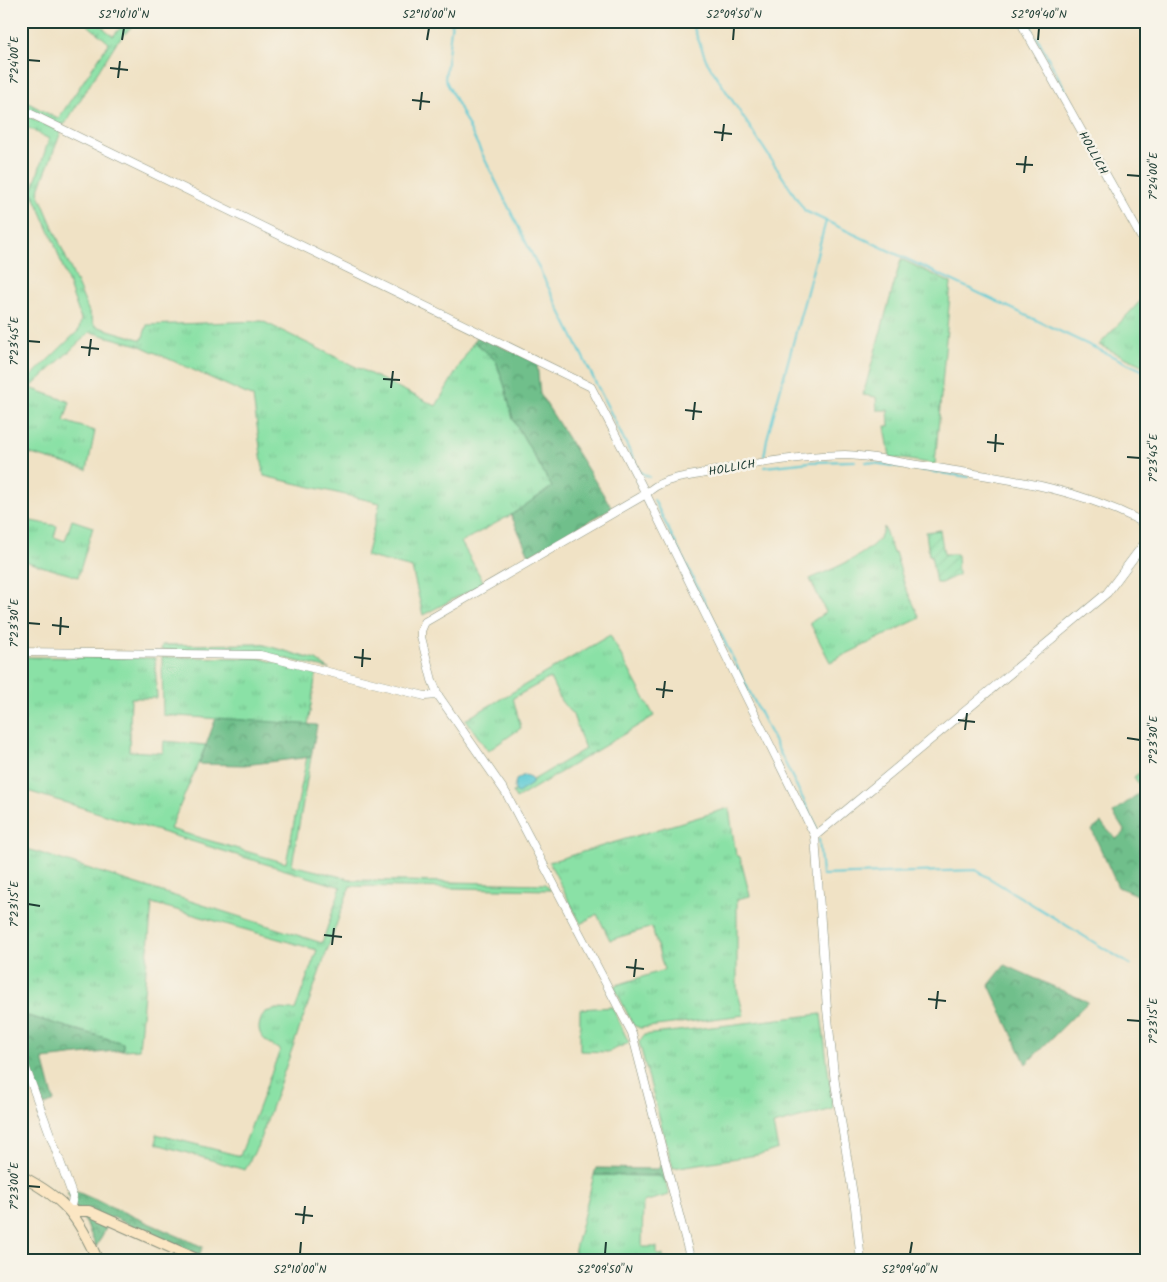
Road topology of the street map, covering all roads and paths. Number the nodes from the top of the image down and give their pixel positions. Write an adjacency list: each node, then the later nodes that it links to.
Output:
1 (1020, 21): 3 (street, HOLLICH)
2 (21, 109): 4 (street)
3 (1146, 246)
4 (646, 494): 5 (street, HOLLICH); 8 (street, HOLLICH); 9 (street)
5 (1146, 524)
6 (1146, 541): 9 (street)
7 (21, 652): 8 (street)
8 (438, 695): 15 (street, HOLLICH)
9 (815, 836): 16 (street)
10 (21, 1055): 12 (street)
11 (21, 1176): 12 (street)
12 (70, 1211): 13 (street); 14 (street)
13 (98, 1261)
14 (201, 1261)
15 (691, 1261)
16 (861, 1261)

